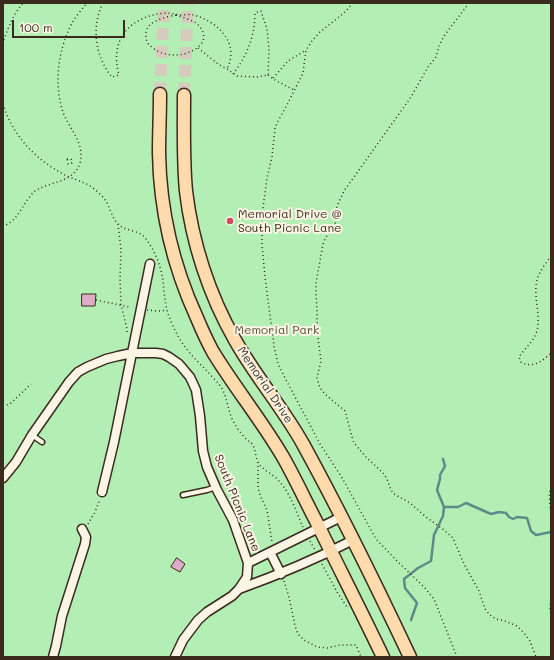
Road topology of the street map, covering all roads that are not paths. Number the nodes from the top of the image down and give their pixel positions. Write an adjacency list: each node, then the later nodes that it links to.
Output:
1 (160, 94): 12 (main road, Memorial Drive)
2 (184, 95): 11 (main road, Memorial Drive)
3 (150, 264): 4 (street)
4 (132, 351): 5 (street, South Picnic Lane); 8 (street, South Picnic Lane); 9 (street)
5 (32, 435): 6 (lane); 7 (street, South Picnic Lane)
6 (42, 442)
7 (3, 478)
8 (216, 487): 10 (lane); 17 (street, South Picnic Lane)
9 (102, 492)
10 (183, 495)
11 (341, 517): 12 (street, South Picnic Lane); 14 (main road, Memorial Drive)
12 (319, 528): 15 (street, South Picnic Lane); 16 (main road, Memorial Drive)
13 (82, 529): 20 (street)
14 (353, 540): 16 (street); 23 (main road, Memorial Drive)
15 (270, 552): 17 (street, South Picnic Lane); 18 (street)
16 (331, 552): 18 (street); 22 (main road, Memorial Drive)
17 (248, 563): 19 (street, South Picnic Lane)
18 (281, 574): 19 (street)
19 (240, 589): 21 (street)
20 (53, 657)
21 (175, 657)
22 (382, 657)
23 (410, 657)

